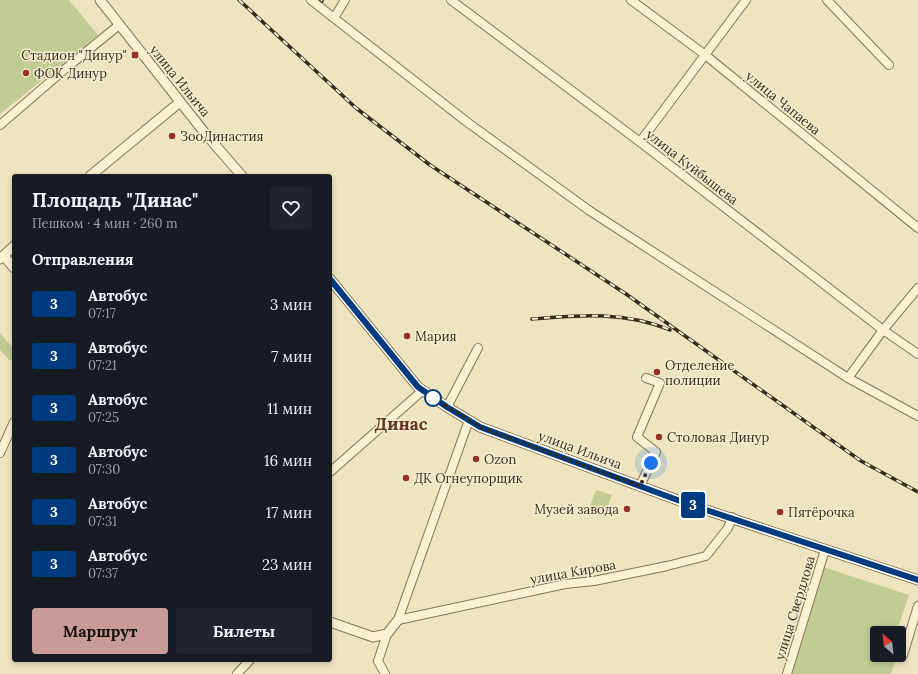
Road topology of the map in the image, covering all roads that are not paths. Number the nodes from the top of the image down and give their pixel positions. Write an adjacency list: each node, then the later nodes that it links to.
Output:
1 (100, 0): 9 (street, улица Ильича)
2 (311, 0): 8 (street)
3 (345, 0): 8 (street)
4 (451, 0): 14 (street, улица Куйбышева)
5 (631, 0): 10 (street, улица Чапаева)
6 (746, 0): 10 (street)
7 (827, 0): 11 (street)
8 (334, 18): 27 (street)
9 (119, 25): 12 (street, улица Ильича); 13 (street)
10 (704, 54): 14 (street); 17 (street, улица Чапаева)
11 (889, 65)
12 (180, 102): 15 (street); 16 (street, улица Ильича)
13 (0, 125)
14 (640, 142): 23 (street, улица Куйбышева)
15 (92, 174)
16 (240, 174)
17 (918, 228)
18 (12, 248): 19 (street)
19 (2, 257): 20 (street)
20 (12, 266)
21 (332, 281): 28 (street, улица Ильича)
22 (918, 288): 23 (street)
23 (883, 330): 25 (street, улица Куйбышева); 27 (street)
24 (478, 348): 29 (street)
25 (918, 354)
26 (646, 378): 35 (street)
27 (848, 378): 30 (street)
28 (422, 391): 29 (street, улица Ильича); 34 (street)
29 (447, 407): 31 (street, улица Ильича)
30 (918, 416)
31 (469, 420): 35 (street, улица Ильича); 40 (street)
32 (12, 426): 33 (street)
33 (0, 453)
34 (332, 470)
35 (640, 486): 36 (street, улица Ильича)
36 (732, 517): 37 (street, улица Ильича); 40 (street, улица Кирова)
37 (825, 550): 38 (street, улица Ильича); 47 (street, улица Свердлова)
38 (918, 580)
39 (918, 606): 43 (street)
40 (398, 620): 42 (street)
41 (332, 623): 42 (street)
42 (387, 634): 46 (street)
43 (906, 645)
44 (248, 662): 45 (street)
45 (237, 674)
46 (385, 674)
47 (787, 674)

